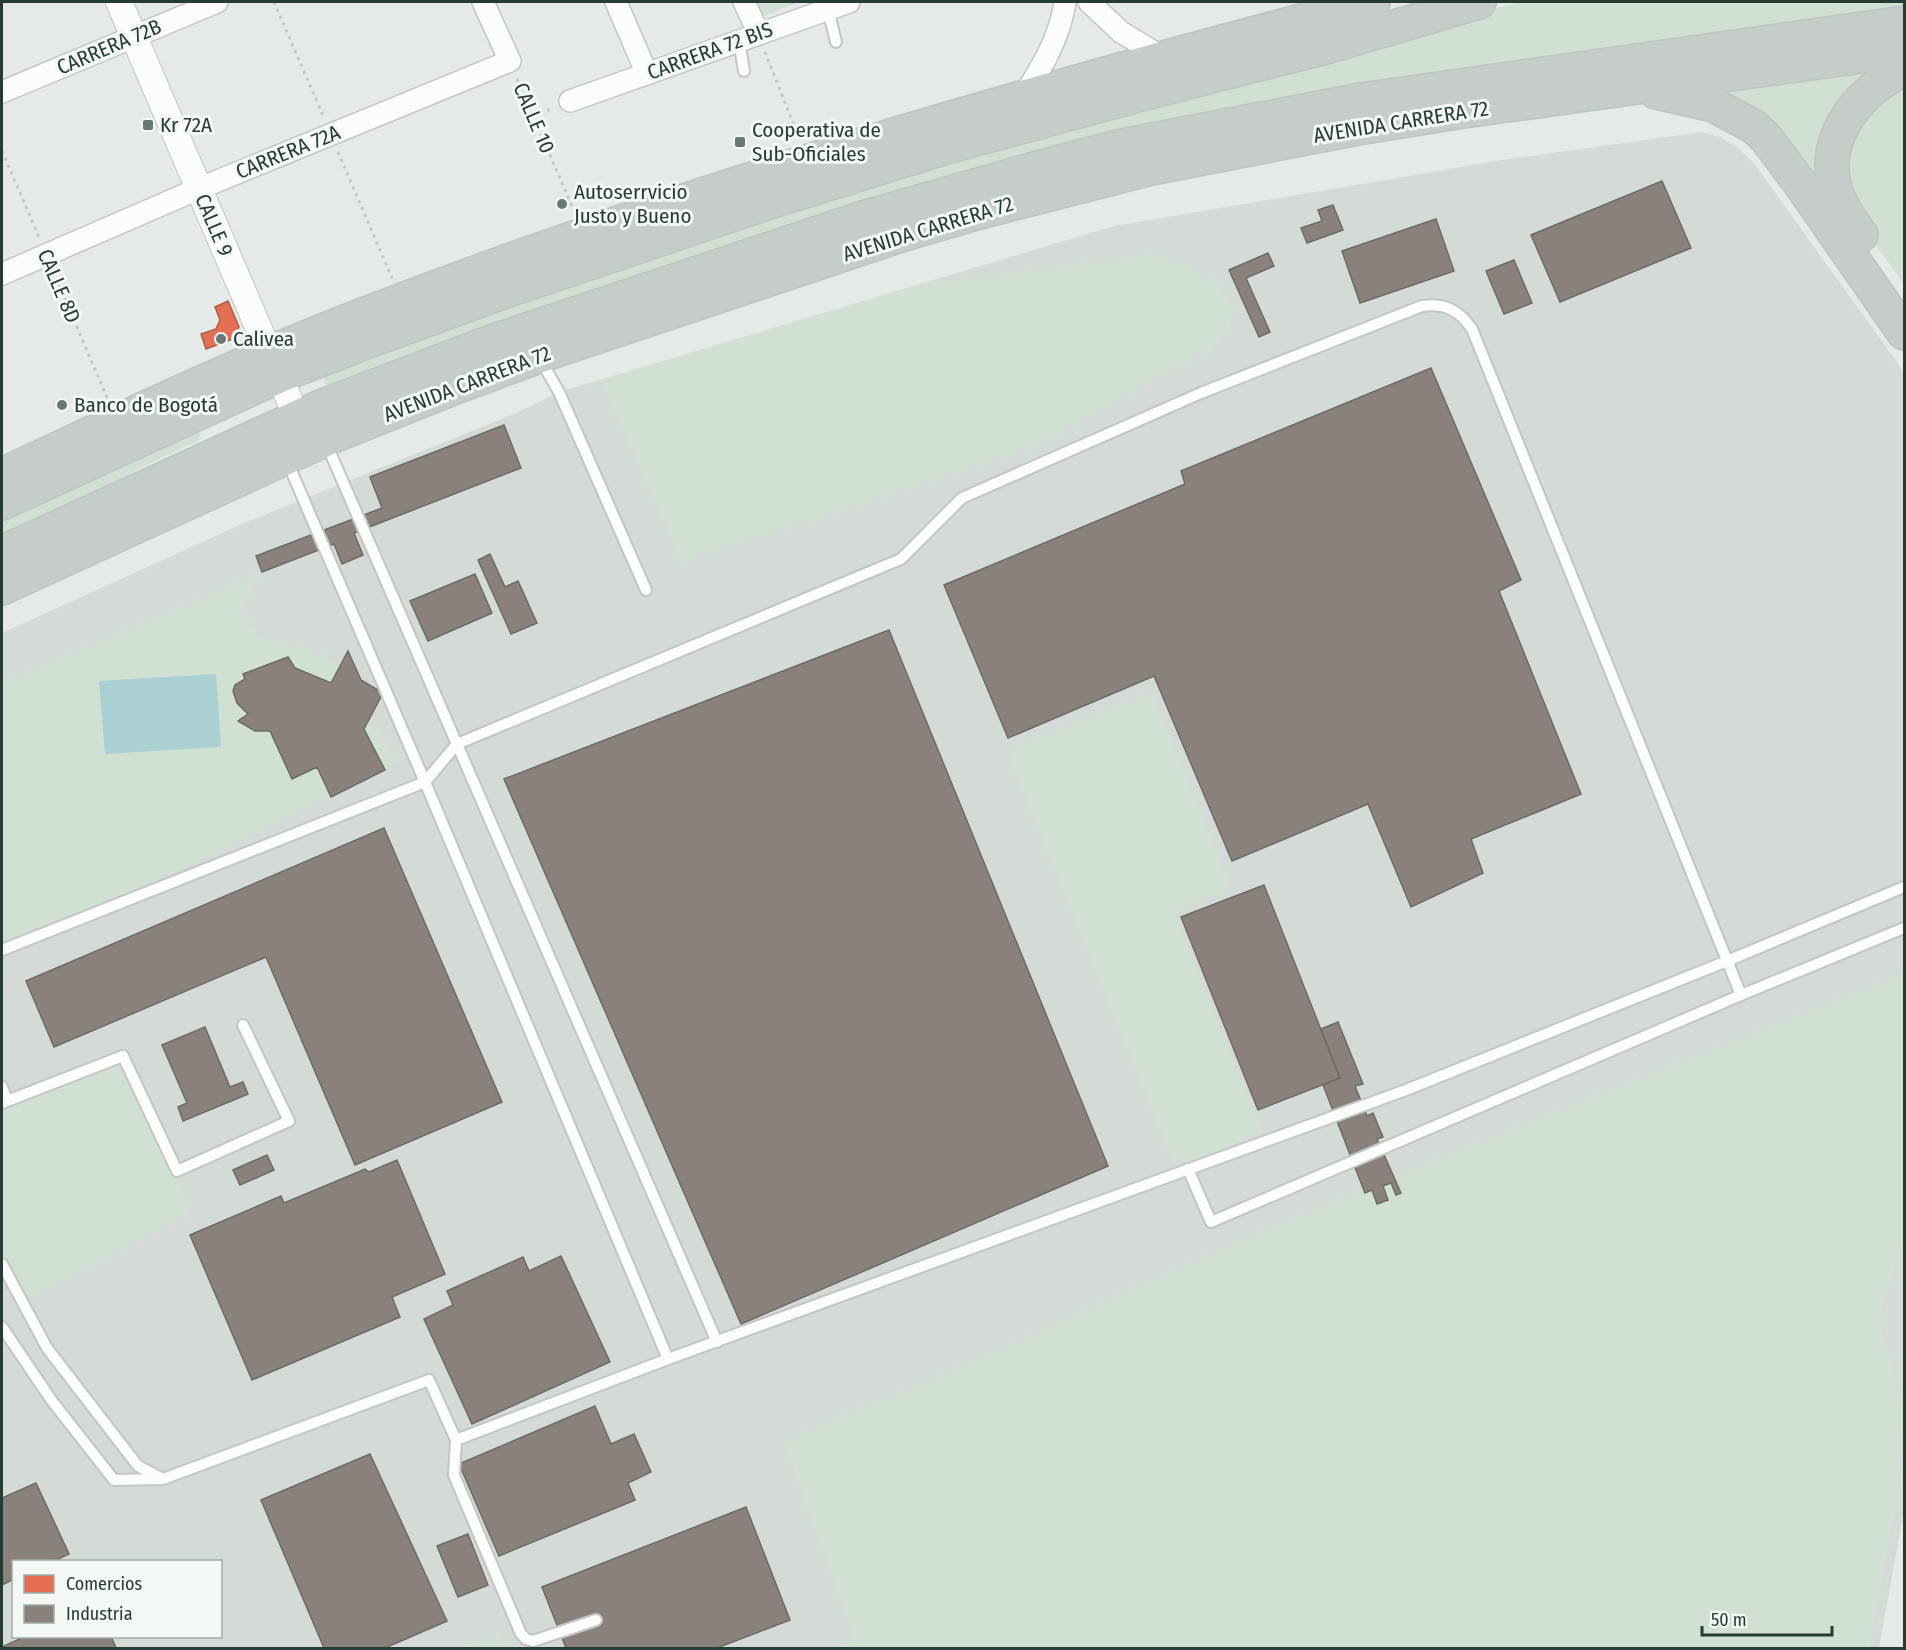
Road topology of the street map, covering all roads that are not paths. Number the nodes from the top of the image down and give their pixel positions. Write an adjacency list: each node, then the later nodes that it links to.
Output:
1 (119, 2): 13 (street, CALLE 9)
2 (217, 2): 13 (street, CARRERA 72B)
3 (483, 2): 18 (street, CALLE 10)
4 (616, 2): 21 (street)
5 (744, 2): 14 (street)
6 (849, 2): 11 (street, CARRERA 72 BIS)
7 (1065, 2): 24 (street)
8 (1089, 2): 17 (street)
9 (1373, 2): 17 (highway)
10 (1479, 2): 29 (highway)
11 (828, 9): 14 (street, CARRERA 72 BIS); 15 (lane)
12 (1905, 23): 26 (highway, AVENIDA CARRERA 72)
13 (133, 37): 23 (street, CARRERA 72B); 28 (street, CALLE 9)
14 (749, 37): 20 (lane); 21 (street, CARRERA 72 BIS)
15 (836, 42)
16 (1905, 50): 22 (highway, AVENIDA CARRERA 72)
17 (1165, 59): 24 (highway)
18 (510, 61): 28 (street, CARRERA 72A)
19 (1905, 69): 32 (highway)
20 (744, 71)
21 (647, 74): 25 (street, CARRERA 72 BIS)
22 (1634, 87): 30 (highway, AVENIDA CARRERA 72); 33 (highway)
23 (2, 92)
24 (1023, 97): 27 (highway)
25 (570, 101)
26 (1064, 161): 30 (highway); 36 (highway, AVENIDA CARRERA 72)
27 (724, 188): 29 (highway); 35 (highway)
28 (198, 189): 31 (street, CARRERA 72A); 35 (street, CALLE 9)
29 (782, 198): 35 (highway)
30 (1020, 201): 34 (highway, AVENIDA CARRERA 72)
31 (2, 274)
32 (1905, 295)
33 (1905, 333)
34 (539, 356): 36 (highway, AVENIDA CARRERA 72); 41 (lane)
35 (274, 365): 36 (street, CALLE 9); 37 (highway); 38 (highway)
36 (304, 441): 39 (highway, AVENIDA CARRERA 72); 40 (highway, AVENIDA CARRERA 72); 42 (lane); 43 (lane)
37 (2, 475)
38 (2, 503)
39 (2, 553)
40 (2, 588)
41 (646, 590)
42 (457, 744): 43 (lane); 47 (lane); 55 (lane)
43 (425, 782): 46 (lane); 56 (lane)
44 (1905, 886): 47 (lane)
45 (1905, 928): 48 (lane)
46 (2, 950)
47 (1727, 961): 48 (lane); 52 (lane)
48 (1741, 995): 52 (lane)
49 (243, 1025): 51 (lane)
50 (2, 1087): 51 (lane)
51 (4, 1102)
52 (1188, 1169): 55 (lane)
53 (2, 1264): 58 (lane)
54 (2, 1327): 58 (lane)
55 (717, 1342): 56 (lane)
56 (668, 1359): 57 (lane)
57 (456, 1440): 58 (lane); 59 (lane)
58 (163, 1479)
59 (596, 1620)

